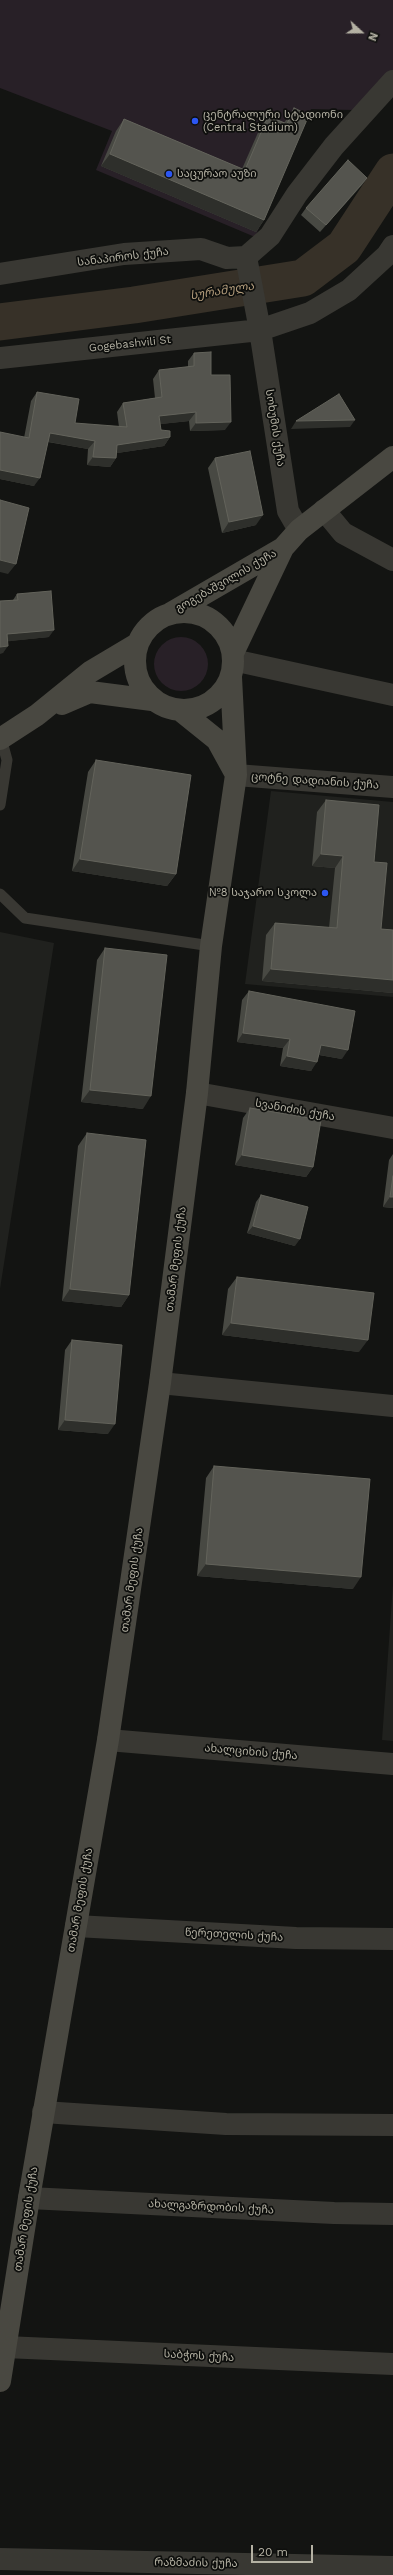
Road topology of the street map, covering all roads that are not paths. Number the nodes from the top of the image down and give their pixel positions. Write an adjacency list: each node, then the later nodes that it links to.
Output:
1 (393, 81): 3 (street)
2 (393, 246): 5 (street, Gogebashvili St)
3 (246, 262): 4 (street, სანაპიროს ქუჩა); 5 (street, სოხუმის ქუჩა)
4 (0, 274)
5 (259, 326): 6 (street, Gogebashvili St); 9 (street, სოხუმის ქუჩა)
6 (0, 358)
7 (393, 457): 8 (street, გოგებაშვილის ქუჩა)
8 (324, 510): 9 (street, გოგებაშვილის ქუჩა); 11 (street)
9 (299, 530): 10 (street, გოგებაშვილის ქუჩა)
10 (283, 548): 12 (street, გოგებაშვილის ქუჩა); 14 (street, გოგებაშვილის ქუჩა)
11 (393, 560)
12 (170, 614): 13 (street); 14 (street)
13 (137, 644): 16 (street); 18 (street)
14 (232, 663): 15 (street); 17 (street); 20 (street, თამარ მეფის ქუჩა)
15 (393, 695)
16 (152, 700): 17 (street); 18 (street)
17 (181, 711): 20 (street)
18 (37, 715): 19 (street)
19 (1, 739): 22 (lane)
20 (236, 775): 21 (street, ცოტნე დადიანის ქუჩა); 24 (street, თამარ მეფის ქუჩა)
21 (393, 787)
22 (0, 805)
23 (0, 894): 24 (lane)
24 (211, 946): 25 (street, თამარ მეფის ქუჩა)
25 (197, 1093): 26 (street, სვანიძის ქუჩა); 27 (street, თამარ მეფის ქუჩა)
26 (393, 1128)
27 (160, 1383): 28 (street); 29 (street, თამარ მეფის ქუჩა)
28 (393, 1406)
29 (108, 1740): 30 (street, ახალციხის ქუჩა); 31 (street, თამარ მეფის ქუჩა)
30 (393, 1764)
31 (76, 1926): 32 (street, წერეთელის ქუჩა); 33 (street, თამარ მეფის ქუჩა)
32 (393, 1939)
33 (43, 2112): 34 (street); 35 (street, თამარ მეფის ქუჩა)
34 (393, 2125)
35 (29, 2198): 36 (street, ახალგაზრდობის ქუჩა); 37 (street, თამარ მეფის ქუჩა)
36 (393, 2214)
37 (5, 2347): 38 (street, საბჭოს ქუჩა); 39 (street, თამარ მეფის ქუჩა)
38 (393, 2364)
39 (0, 2381)
40 (0, 2559): 41 (street, რაზმაძის ქუჩა)
41 (393, 2567)

